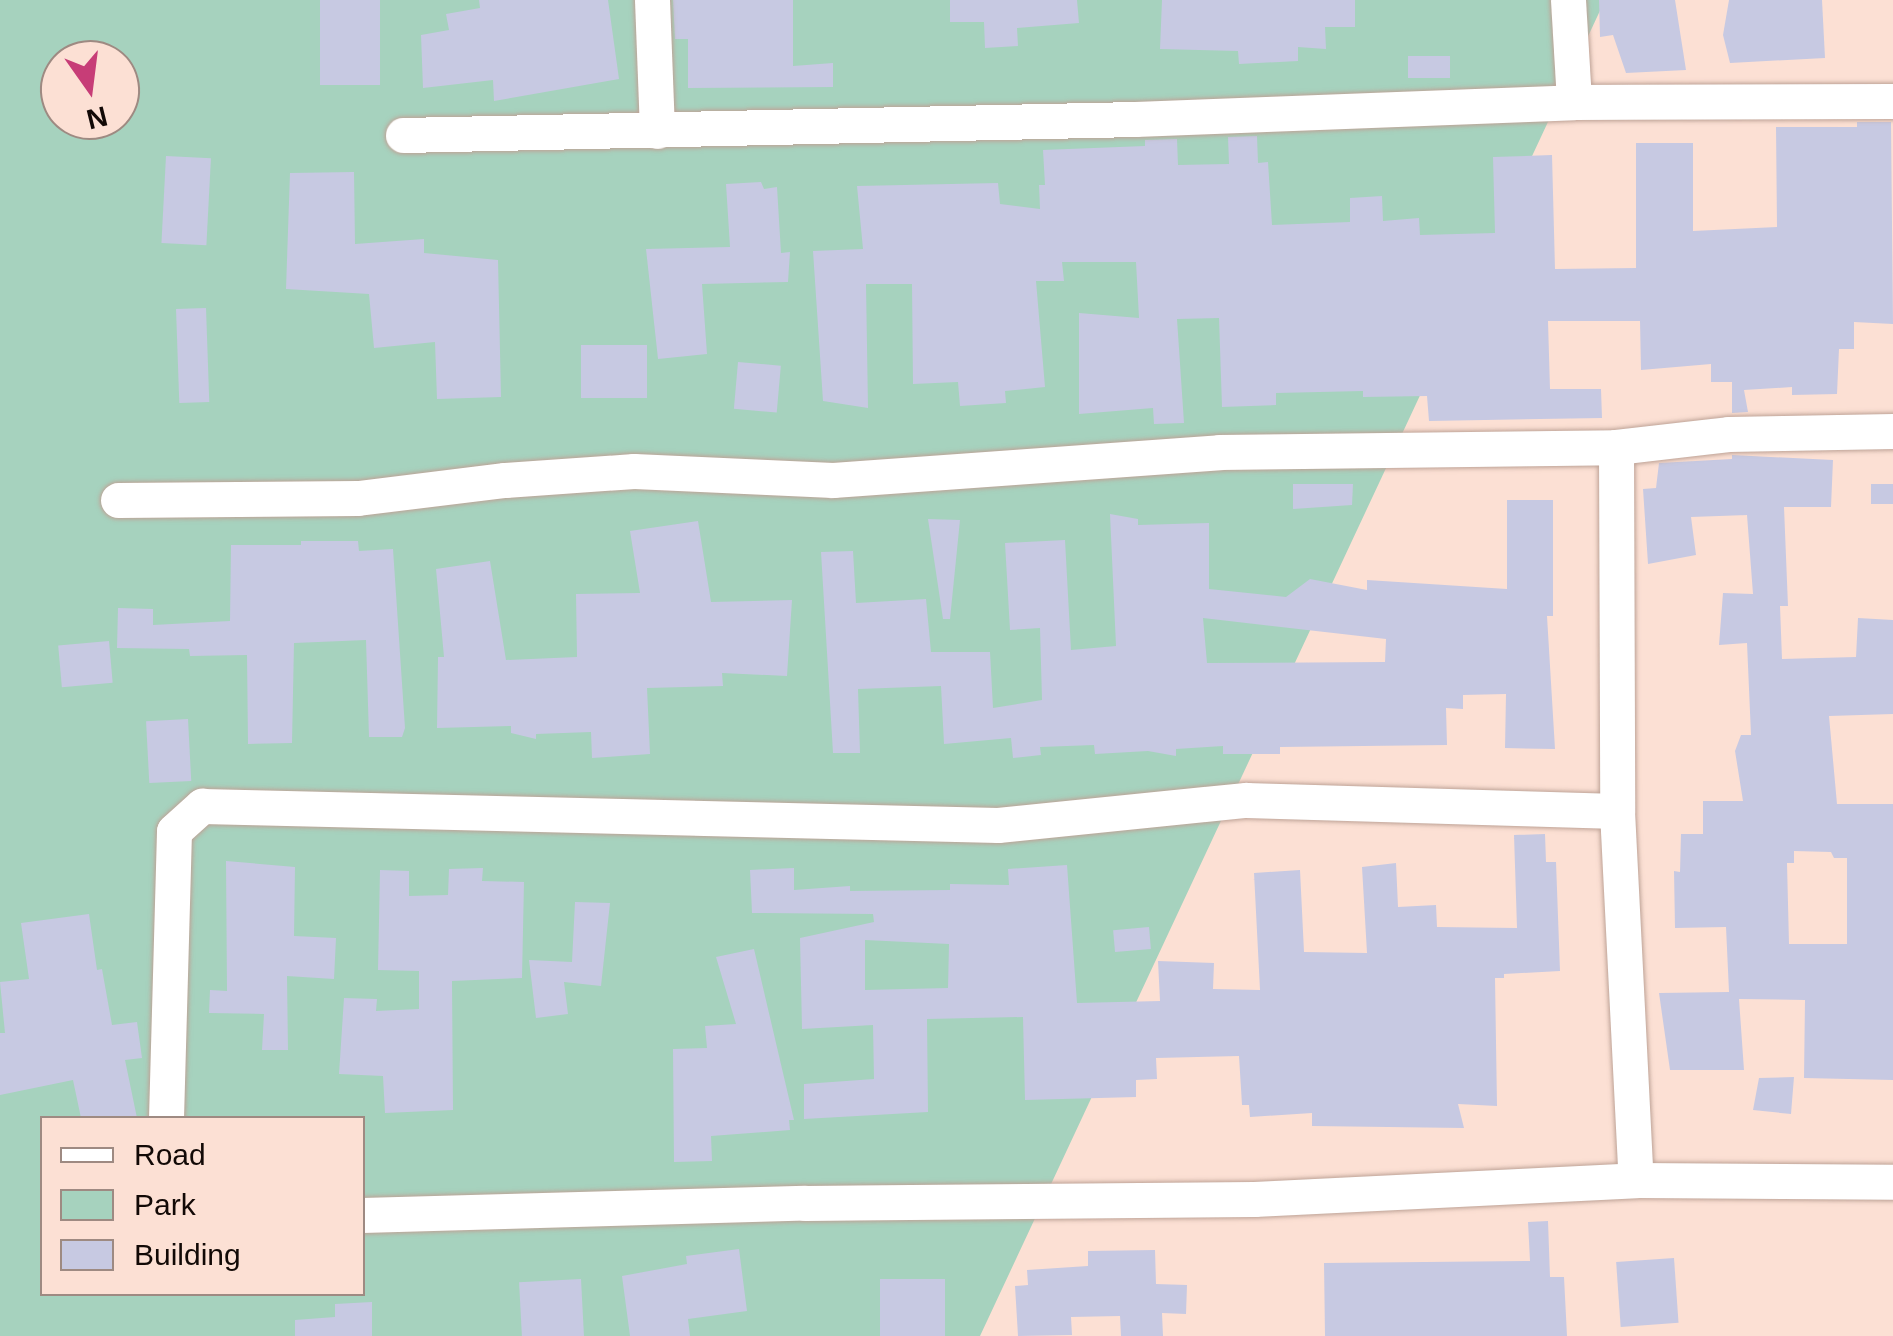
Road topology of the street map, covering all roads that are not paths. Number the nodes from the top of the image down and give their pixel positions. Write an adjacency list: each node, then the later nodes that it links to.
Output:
1 (652, 0): 5 (street)
2 (1568, 0): 4 (street)
3 (1893, 101): 4 (street)
4 (1574, 102): 5 (street)
5 (657, 131): 6 (street)
6 (403, 135)
7 (1893, 431): 8 (street)
8 (1616, 447): 9 (street); 10 (street)
9 (118, 500)
10 (1617, 812): 11 (street); 12 (street)
11 (166, 1116)
12 (1636, 1180): 13 (street); 14 (street)
13 (1893, 1182)
14 (365, 1214)

